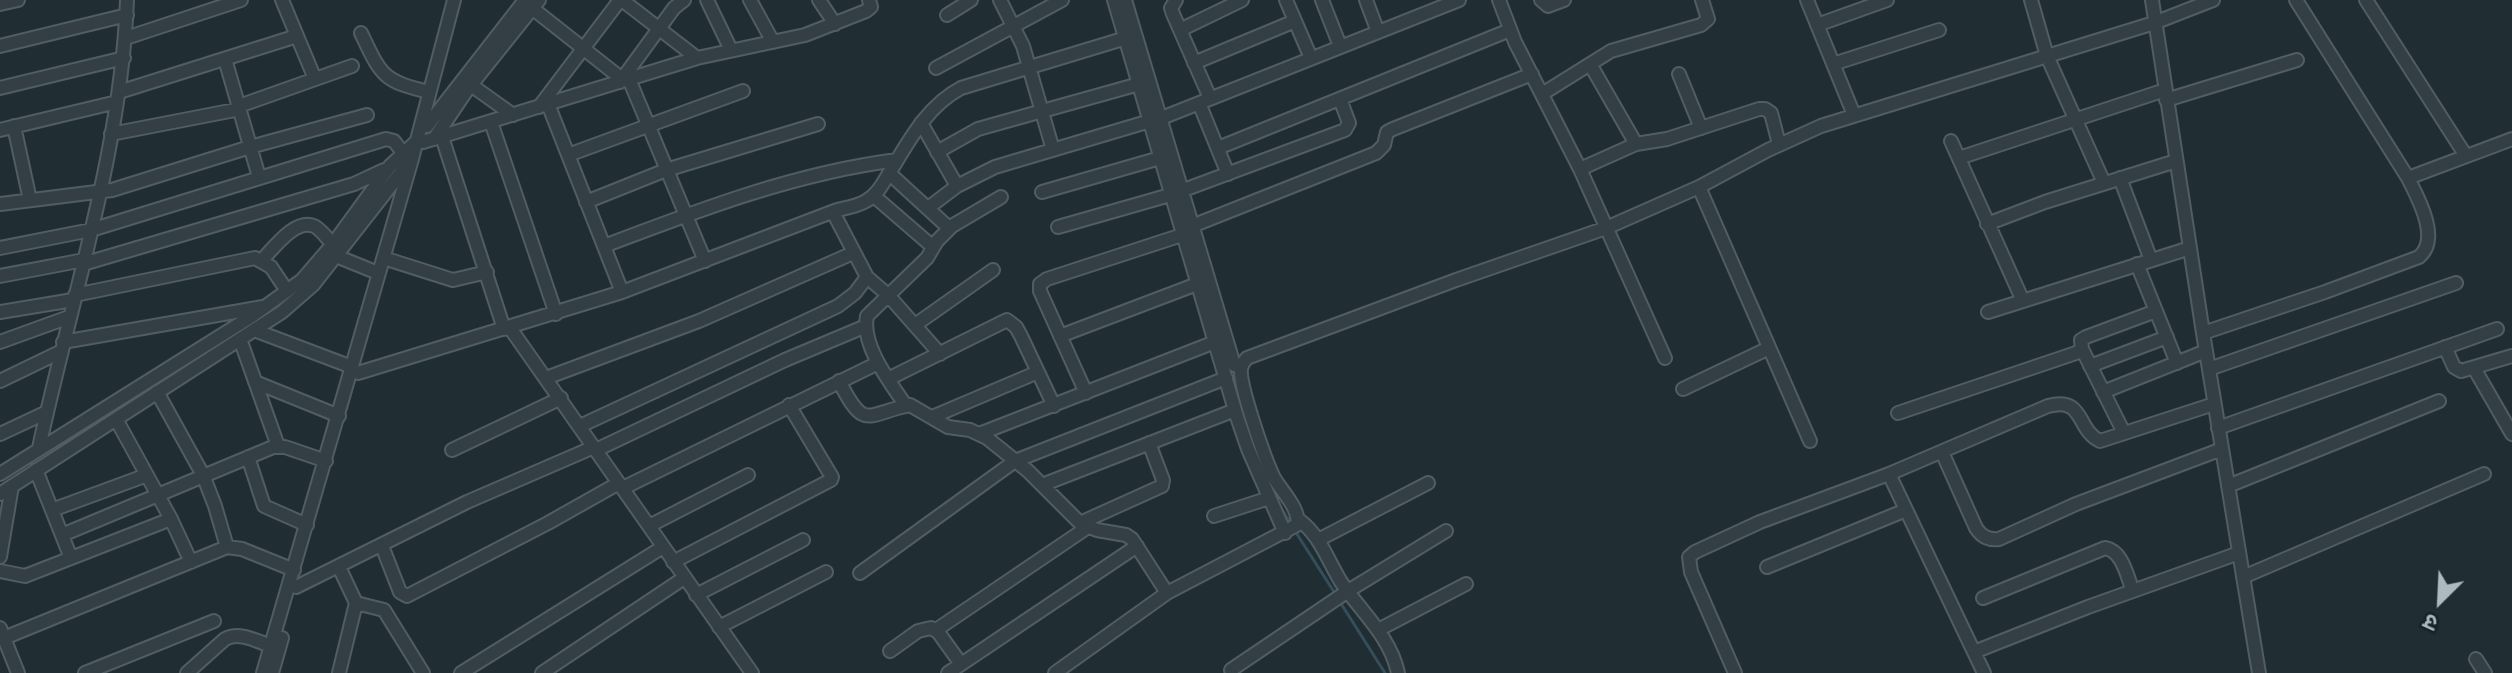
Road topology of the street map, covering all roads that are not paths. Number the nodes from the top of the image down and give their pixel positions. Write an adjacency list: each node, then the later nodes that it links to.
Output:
1 (18, 0): 36 (street)
2 (127, 0): 37 (street)
3 (241, 0): 51 (street)
4 (282, 0): 50 (street)
5 (454, 0): 78 (street)
6 (462, 0): 96 (street)
7 (621, 0): 44 (street); 56 (street)
8 (707, 0): 57 (street)
9 (750, 0): 53 (street)
10 (819, 0): 41 (street)
11 (869, 0): 41 (street)
12 (971, 0): 38 (street)
13 (1000, 0): 43 (street)
14 (1062, 0): 43 (street)
15 (1114, 0): 52 (street)
16 (1125, 0): 90 (street)
17 (1176, 0): 45 (street)
18 (1242, 0): 45 (street)
19 (1286, 0): 39 (street)
20 (1322, 0): 55 (street)
21 (1366, 0): 48 (street)
22 (1459, 0): 48 (street)
23 (1499, 0): 46 (street)
24 (1541, 0): 25 (street)
25 (1564, 0)
26 (1702, 0): 65 (street)
27 (1807, 0): 42 (street)
28 (1887, 0): 42 (street)
29 (2031, 0): 58 (street)
30 (2152, 0): 40 (street)
31 (2213, 0): 40 (street)
32 (2296, 0): 124 (street)
33 (2366, 0): 112 (street)
34 (680, 1): 44 (street)
35 (532, 3): 56 (street); 75 (street); 96 (street)
36 (0, 4)
37 (127, 15): 51 (street); 54 (street)
38 (947, 15)
39 (1295, 21): 61 (street); 64 (street)
40 (2154, 23): 58 (street); 80 (street)
41 (835, 24): 53 (street)
42 (1817, 25): 66 (street)
43 (1015, 26): 68 (street); 69 (street)
44 (659, 28): 60 (street); 73 (street)
45 (1180, 30): 64 (street)
46 (1510, 30): 70 (street); 82 (street)
47 (1939, 30): 66 (street)
48 (1378, 32): 55 (street)
49 (361, 33): 78 (street)
50 (297, 36): 62 (street); 72 (street)
51 (126, 38): 59 (street)
52 (1126, 38): 69 (street); 74 (street)
53 (773, 42): 57 (street)
54 (0, 46)
55 (1340, 46): 61 (street)
56 (583, 48): 73 (street); 84 (street)
57 (731, 50): 60 (street)
58 (2047, 56): 89 (street); 91 (street)
59 (124, 58): 76 (street); 81 (street)
60 (697, 58): 73 (street)
61 (1311, 58): 83 (street)
62 (225, 59): 81 (street); 85 (street)
63 (2297, 60): 80 (street)
64 (1194, 63): 83 (street)
65 (1590, 64): 79 (street); 104 (street)
66 (1833, 64): 89 (street)
67 (352, 66): 72 (street)
68 (936, 68)
69 (1030, 68): 86 (street); 93 (street)
70 (1532, 74): 79 (street); 144 (street)
71 (1679, 74): 98 (street)
72 (315, 79): 85 (street)
73 (624, 80): 84 (street); 97 (street)
74 (1139, 84): 86 (street); 90 (street)
75 (471, 85): 88 (street); 102 (street)
76 (0, 88)
77 (743, 91): 97 (street)
78 (429, 92): 102 (street)
79 (1542, 94): 118 (street)
80 (2166, 95): 91 (street); 116 (street)
81 (118, 97): 95 (street); 100 (street)
82 (1340, 99): 107 (street); 121 (street)
83 (1204, 100): 90 (street); 107 (street)
84 (543, 106): 88 (street); 110 (street)
85 (239, 108): 100 (street); 106 (street)
86 (1042, 110): 108 (street); 109 (street)
87 (367, 115): 106 (street)
88 (513, 115): 92 (street)
89 (1854, 115): 105 (street)
90 (1154, 120): 108 (street); 113 (street); 130 (street)
91 (2075, 120): 114 (street); 125 (street)
92 (491, 122): 102 (street); 173 (street)
93 (921, 123): 109 (street); 115 (street)
94 (818, 124): 119 (street)
95 (14, 126): 99 (street); 133 (street)
96 (427, 126): 102 (street)
97 (648, 126): 110 (street); 119 (street)
98 (1701, 128): 104 (street); 105 (street)
99 (0, 130)
100 (111, 134): 128 (street)
101 (2512, 139): 112 (street)
102 (429, 140): 111 (street); 152 (street); 158 (street)
103 (1951, 141): 114 (street)
104 (1636, 144): 118 (street)
105 (1779, 144): 127 (street)
106 (250, 147): 122 (street); 128 (street)
107 (1218, 148): 121 (street)
108 (1053, 150): 126 (street)
109 (937, 152): 126 (street)
110 (568, 155): 134 (street)
111 (408, 156): 117 (street); 122 (street); 149 (street); 159 (street)
112 (2466, 156): 124 (street)
113 (1160, 158): 129 (street); 130 (street)
114 (1959, 158): 139 (street)
115 (897, 160): 120 (street); 138 (street)
116 (2176, 161): 123 (street); 148 (street)
117 (390, 166): 149 (street); 155 (street)
118 (1580, 169): 142 (street)
119 (666, 170): 134 (street); 138 (street)
120 (889, 173): 131 (street); 136 (street)
121 (1228, 174): 130 (street)
122 (259, 177): 143 (street)
123 (2120, 178): 125 (street); 153 (street)
124 (2408, 178): 180 (street)
125 (2104, 183): 139 (street)
126 (957, 186): 136 (street)
127 (1699, 187): 142 (street); 188 (street)
128 (100, 191): 133 (street); 143 (street)
129 (1042, 192)
130 (1176, 193): 140 (street); 144 (street)
131 (874, 196): 137 (street); 146 (street)
132 (1001, 197): 141 (street)
133 (30, 200): 135 (street)
134 (586, 202): 145 (street)
135 (0, 204)
136 (928, 208): 141 (street)
137 (833, 212): 150 (street); 154 (street)
138 (685, 215): 145 (street); 154 (street)
139 (1987, 224): 168 (street)
140 (1058, 227)
141 (949, 228): 146 (street)
142 (1606, 228): 193 (street); 197 (street)
143 (91, 230): 147 (street); 155 (street)
144 (1187, 231): 163 (street); 181 (street); 197 (street)
145 (604, 246): 165 (street)
146 (933, 247): 166 (street)
147 (0, 248)
148 (2190, 248): 153 (street); 180 (street)
149 (334, 250): 151 (street); 159 (street); 164 (street); 179 (street)
150 (853, 253): 161 (street); 202 (street)
151 (262, 260): 164 (street); 167 (street)
152 (390, 260): 158 (street); 200 (street)
153 (2151, 260): 156 (street)
154 (705, 261): 165 (street)
155 (84, 262): 160 (street); 167 (street)
156 (2137, 264): 168 (street); 170 (street)
157 (993, 270): 175 (street)
158 (487, 272): 177 (street)
159 (378, 273): 200 (street)
160 (0, 276)
161 (867, 277): 166 (street); 223 (street)
162 (2456, 283): 199 (street)
163 (1197, 284): 181 (street); 185 (street)
164 (287, 291): 169 (street)
165 (622, 292): 173 (street)
166 (888, 295): 175 (street); 176 (street)
167 (74, 297): 171 (street); 174 (street)
168 (2023, 301): 172 (street)
169 (267, 306): 186 (street); 232 (street)
170 (2156, 311): 182 (street); 189 (street)
171 (0, 312)
172 (1988, 312)
173 (556, 314): 177 (street)
174 (69, 317): 184 (street); 186 (street)
175 (915, 325): 191 (street)
176 (866, 326): 194 (street); 233 (street)
177 (507, 328): 200 (street); 202 (street)
178 (2497, 329): 187 (street)
179 (254, 330): 183 (street); 200 (street)
180 (2203, 333): 190 (street)
181 (1060, 336): 210 (street)
182 (2167, 337): 195 (street); 196 (street)
183 (240, 339): 206 (street); 208 (street)
184 (0, 342)
185 (1215, 342): 197 (street); 210 (street)
186 (61, 347): 204 (street); 218 (street)
187 (2445, 347): 198 (street); 224 (street)
188 (1769, 348): 207 (street); 229 (street)
189 (2082, 349): 196 (street); 219 (street)
190 (2206, 351): 195 (street); 199 (street)
191 (940, 354): 201 (street); 203 (street)
192 (2512, 356): 198 (street)
193 (1665, 358)
194 (878, 363): 203 (street); 205 (street)
195 (2177, 363): 209 (street)
196 (2090, 366): 209 (street)
197 (1230, 368): 217 (street); 239 (street); 262 (street)
198 (2474, 368): 228 (street)
199 (2209, 369): 213 (street)
200 (355, 370): 220 (street); 285 (street)
201 (1038, 372): 216 (street); 221 (street)
202 (546, 378): 211 (street)
203 (888, 379): 215 (street)
204 (0, 381)
205 (839, 381): 214 (street); 215 (street)
206 (255, 382): 220 (street); 231 (street)
207 (1683, 389)
208 (157, 392): 222 (street); 245 (street)
209 (2103, 392): 225 (street)
210 (1086, 393): 216 (street)
211 (561, 398): 223 (street); 235 (street)
212 (2439, 401): 251 (street)
213 (2214, 404): 224 (street); 225 (street)
214 (789, 405): 250 (street); 275 (street)
215 (906, 406): 221 (street)
216 (1054, 406): 227 (street)
217 (1235, 410): 230 (street); 254 (street)
218 (47, 412): 226 (street); 232 (street)
219 (1898, 413)
220 (339, 416): 238 (street)
221 (932, 417): 227 (street)
222 (116, 419): 240 (street); 244 (street)
223 (580, 426): 233 (street)
224 (2218, 428): 234 (street)
225 (2124, 433): 236 (street)
226 (0, 434)
227 (979, 434): 239 (street)
228 (2512, 434)
229 (1810, 441)
230 (1149, 443): 248 (street); 260 (street)
231 (278, 446): 237 (street); 238 (street)
232 (39, 448): 241 (street)
233 (595, 448): 250 (street); 267 (street)
234 (2222, 449): 236 (street); 251 (street)
235 (452, 450)
236 (1942, 452): 242 (street)
237 (248, 457): 245 (street); 259 (street)
238 (326, 461): 259 (street)
239 (1015, 461): 248 (street); 281 (street)
240 (36, 470): 249 (street); 255 (street)
241 (0, 474)
242 (1889, 474): 256 (street); 316 (street)
243 (2484, 474): 282 (street)
244 (147, 475): 253 (street); 255 (street)
245 (203, 475): 253 (street); 269 (street)
246 (748, 475): 261 (street)
247 (1428, 483): 266 (street)
248 (1042, 485): 260 (street)
249 (12, 486): 252 (street); 272 (street)
250 (621, 486): 261 (street); 267 (street)
251 (2228, 486): 271 (street)
252 (0, 494)
253 (158, 495): 258 (street); 264 (street)
254 (1269, 498): 257 (street); 262 (street)
255 (52, 510): 264 (street)
256 (1906, 510): 277 (street); 299 (street)
257 (1214, 516)
258 (171, 519): 273 (street); 274 (street)
259 (307, 525): 278 (street)
260 (1084, 525): 268 (street); 294 (street)
261 (649, 526): 270 (street)
262 (1292, 527): 266 (street); 287 (street)
263 (1446, 531): 289 (street)
264 (62, 535): 273 (street)
265 (803, 540): 288 (street)
266 (1318, 540): 289 (street)
267 (382, 546): 276 (street)
268 (1137, 546): 287 (street); 301 (street)
269 (227, 547): 274 (street); 278 (street)
270 (663, 547): 275 (street); 310 (street)
271 (2239, 553): 282 (street); 286 (street)
272 (0, 555)
273 (71, 558): 279 (street)
274 (191, 562): 296 (street)
275 (673, 562): 283 (street)
276 (339, 567): 285 (street); 291 (street)
277 (1767, 567)
278 (294, 570): 297 (street)
279 (0, 571)
280 (826, 572): 293 (street)
281 (860, 573)
282 (2243, 577): 318 (street)
283 (684, 578): 288 (street); 311 (street)
284 (1466, 584): 295 (street)
285 (296, 587): 307 (street)
286 (2133, 591): 290 (street); 299 (street)
287 (1167, 593): 314 (street)
288 (696, 595): 293 (street)
289 (1342, 595): 295 (street); 302 (street)
290 (1983, 598)
291 (356, 603): 308 (street); 309 (street)
292 (214, 621): 304 (street)
293 (719, 627): 312 (street)
294 (936, 630): 298 (street); 301 (street)
295 (1378, 630): 315 (street)
296 (2, 633): 303 (street)
297 (271, 646): 305 (street); 306 (street)
298 (890, 651)
299 (1974, 652): 317 (street)
300 (2476, 659): 319 (street)
301 (961, 664): 313 (street)
302 (1231, 670)
303 (18, 673)
304 (85, 673)
305 (187, 673)
306 (263, 673)
307 (272, 673)
308 (339, 673)
309 (423, 673)
310 (461, 673)
311 (542, 673)
312 (752, 673)
313 (948, 673)
314 (1055, 673)
315 (1398, 673)
316 (1735, 673)
317 (1984, 673)
318 (2259, 673)
319 (2485, 673)

